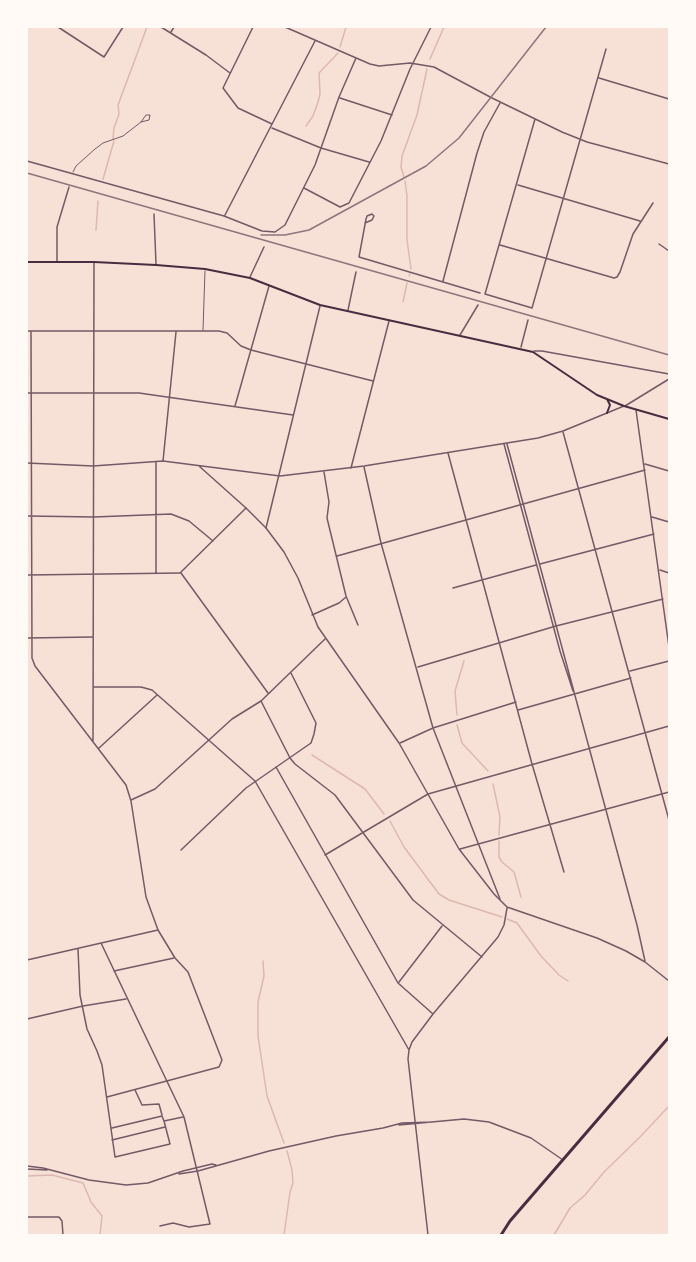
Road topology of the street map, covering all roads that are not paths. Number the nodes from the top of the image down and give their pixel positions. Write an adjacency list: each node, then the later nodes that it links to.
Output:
1 (57, 27): 2 (street)
2 (123, 27)
3 (161, 27): 8 (street)
4 (174, 27): 8 (street)
5 (253, 27): 13 (street)
6 (285, 27): 9 (street)
7 (431, 27): 12 (street)
8 (171, 33): 13 (street)
9 (315, 40): 11 (street); 21 (street)
10 (606, 49): 14 (street)
11 (356, 58): 12 (street); 15 (street)
12 (413, 63): 17 (street); 18 (street)
13 (231, 73): 21 (street)
14 (598, 78): 16 (street); 22 (street)
15 (339, 97): 18 (street); 23 (street)
16 (669, 99)
17 (500, 102): 19 (street); 50 (street)
18 (392, 115): 25 (street)
19 (535, 119): 22 (street); 29 (street)
20 (141, 122): 27 (lane)
21 (272, 126): 23 (street); 35 (street)
22 (580, 139): 26 (street); 32 (street)
23 (321, 148): 25 (street); 31 (street)
24 (27, 161): 27 (street)
25 (370, 162): 31 (street)
26 (669, 164)
27 (73, 174): 28 (street); 35 (street)
28 (71, 180)
29 (517, 185): 32 (street); 39 (street)
30 (69, 187): 44 (street)
31 (304, 188): 35 (street)
32 (563, 199): 37 (street); 42 (street)
33 (653, 203): 37 (street)
34 (154, 214): 46 (street)
35 (224, 216)
36 (365, 222): 50 (street)
37 (640, 222): 42 (street)
38 (659, 244): 41 (street)
39 (500, 245): 42 (street); 42 (street)
40 (264, 247): 49 (street)
41 (669, 251)
42 (546, 259)
43 (27, 262): 44 (main road)
44 (57, 262): 45 (main road)
45 (94, 262): 46 (main road); 62 (street)
46 (156, 265): 47 (main road)
47 (205, 269): 49 (main road); 61 (lane)
48 (356, 272): 55 (street)
49 (250, 278): 51 (main road)
50 (443, 281): 52 (street)
51 (269, 285): 53 (main road); 65 (street)
52 (480, 293)
53 (320, 305): 55 (main road); 67 (street)
54 (478, 305): 63 (street)
55 (347, 311): 57 (main road)
56 (528, 320): 64 (street)
57 (390, 321): 63 (main road); 70 (street)
58 (27, 331): 59 (street)
59 (31, 331): 62 (street); 73 (street)
60 (176, 331): 61 (street); 62 (street); 74 (street)
61 (203, 331): 65 (street)
62 (94, 332): 71 (street)
63 (459, 336): 64 (main road)
64 (521, 348): 66 (main road)
65 (251, 350): 67 (street); 77 (street)
66 (533, 352): 68 (street); 75 (main road)
67 (304, 363): 70 (street); 80 (street)
68 (669, 374)
69 (669, 378): 76 (street)
70 (373, 381): 92 (street)
71 (94, 392): 73 (street); 74 (street); 89 (street)
72 (27, 393): 73 (street)
73 (31, 393): 87 (street)
74 (169, 397): 77 (street); 86 (street)
75 (607, 399): 76 (main road); 79 (main road)
76 (624, 406): 78 (main road); 79 (street)
77 (235, 407): 80 (street)
78 (636, 409): 81 (main road); 88 (street)
79 (608, 413): 82 (street)
80 (293, 415): 96 (street)
81 (669, 419)
82 (562, 431): 83 (street); 97 (street)
83 (505, 444): 84 (street); 98 (street)
84 (448, 452): 91 (street); 104 (street)
85 (156, 461): 86 (street); 89 (street); 100 (street)
86 (163, 461): 90 (street)
87 (29, 463): 89 (street); 101 (street)
88 (644, 464): 93 (street); 95 (street)
89 (93, 466): 102 (street)
90 (199, 466): 96 (street); 99 (street)
91 (364, 466): 92 (street); 109 (street)
92 (351, 468): 94 (street)
93 (645, 470): 97 (street); 103 (street)
94 (324, 471): 96 (street); 111 (street)
95 (669, 471)
96 (280, 476): 106 (street)
97 (579, 488): 98 (street); 110 (street)
98 (522, 504): 104 (street); 112 (street)
99 (246, 508): 106 (street); 108 (street)
100 (156, 514): 102 (street); 108 (street); 114 (street)
101 (29, 516): 102 (street); 118 (street)
102 (94, 517): 119 (street)
103 (651, 517): 105 (street); 107 (street)
104 (465, 520): 109 (street); 120 (street)
105 (669, 522)
106 (266, 528): 125 (street)
107 (654, 534): 110 (street); 113 (street)
108 (213, 541): 115 (street)
109 (381, 543): 111 (street); 137 (street)
110 (596, 549): 112 (street); 124 (street)
111 (338, 555): 122 (street)
112 (538, 565): 120 (street); 128 (street); 129 (street)
113 (659, 570): 116 (street); 123 (street)
114 (156, 573): 115 (street); 119 (street)
115 (180, 573): 143 (street)
116 (669, 573)
117 (27, 575): 118 (street)
118 (31, 575): 119 (street); 132 (street)
119 (94, 575): 130 (street)
120 (483, 581): 121 (street); 134 (street)
121 (453, 588)
122 (346, 596): 125 (street); 127 (street)
123 (663, 599): 124 (street); 126 (street)
124 (613, 611): 128 (street); 139 (street)
125 (312, 615): 133 (street)
126 (668, 624): 135 (street)
127 (358, 625)
128 (556, 626): 129 (street); 144 (street)
129 (553, 627): 134 (street); 144 (street)
130 (93, 637): 132 (street); 141 (street)
131 (27, 638): 132 (street)
132 (31, 638): 152 (street)
133 (326, 639): 138 (street); 153 (street)
134 (499, 642): 137 (street); 146 (street)
135 (669, 646)
136 (669, 661): 139 (street)
137 (417, 667): 149 (street)
138 (290, 672): 143 (street); 156 (street)
139 (630, 672): 140 (street)
140 (631, 678): 144 (street); 150 (street)
141 (94, 687): 142 (street); 152 (street)
142 (158, 694): 151 (street); 154 (street)
143 (268, 694): 145 (street)
144 (575, 694): 147 (street); 155 (street)
145 (261, 701): 151 (street); 156 (street)
146 (516, 702): 147 (street); 149 (street)
147 (517, 710): 157 (street)
148 (669, 726): 150 (street)
149 (433, 728): 153 (street); 160 (street)
150 (645, 732): 155 (street); 163 (street)
151 (209, 741): 159 (street); 164 (street)
152 (93, 742): 154 (street)
153 (399, 743): 162 (street)
154 (98, 749): 164 (street)
155 (590, 749): 157 (street); 165 (street)
156 (290, 758): 158 (street); 168 (street)
157 (532, 765): 160 (street); 167 (street)
158 (276, 767): 159 (street); 172 (street)
159 (255, 781): 171 (street); 192 (street)
160 (456, 787): 162 (street); 169 (street)
161 (669, 792): 163 (street)
162 (428, 794): 168 (street); 170 (street)
163 (662, 794): 165 (street); 166 (street)
164 (130, 801): 177 (street)
165 (605, 809): 167 (street); 183 (street)
166 (669, 820)
167 (549, 825): 169 (street); 173 (street)
168 (362, 832): 172 (street); 176 (street)
169 (479, 843): 170 (street); 174 (street)
170 (459, 849): 174 (street)
171 (181, 850)
172 (325, 855): 186 (street)
173 (564, 872)
174 (500, 901): 175 (street)
175 (507, 907): 180 (street); 183 (street)
176 (442, 926): 180 (street); 186 (street)
177 (158, 930): 178 (street); 181 (street)
178 (101, 943): 179 (street); 184 (street)
179 (78, 949): 182 (street); 188 (street)
180 (482, 957): 189 (street)
181 (175, 958): 184 (street); 193 (street)
182 (27, 960)
183 (645, 962): 185 (street)
184 (114, 971): 187 (street)
185 (669, 981)
186 (398, 983): 189 (street)
187 (127, 999): 188 (street); 193 (street)
188 (82, 1006): 190 (street); 195 (street)
189 (434, 1014): 192 (street)
190 (27, 1019)
191 (669, 1038): 203 (highway)
192 (409, 1050): 199 (street)
193 (167, 1082): 194 (street); 197 (street)
194 (135, 1090): 195 (street); 196 (street)
195 (106, 1097): 201 (street)
196 (162, 1116): 198 (street); 201 (street)
197 (184, 1117): 198 (street); 206 (street)
198 (164, 1121): 200 (street)
199 (415, 1123): 203 (street); 204 (street); 212 (street)
200 (166, 1127): 202 (street); 202 (street)
201 (111, 1129): 202 (street)
202 (112, 1140)
203 (562, 1160): 213 (highway)
204 (217, 1165): 206 (street); 207 (street)
205 (27, 1168): 208 (street)
206 (197, 1168): 207 (street); 208 (street)
207 (198, 1172): 208 (street); 210 (street)
208 (179, 1174)
209 (27, 1217): 211 (street)
210 (160, 1226)
211 (63, 1235)
212 (428, 1235)
213 (501, 1235)

